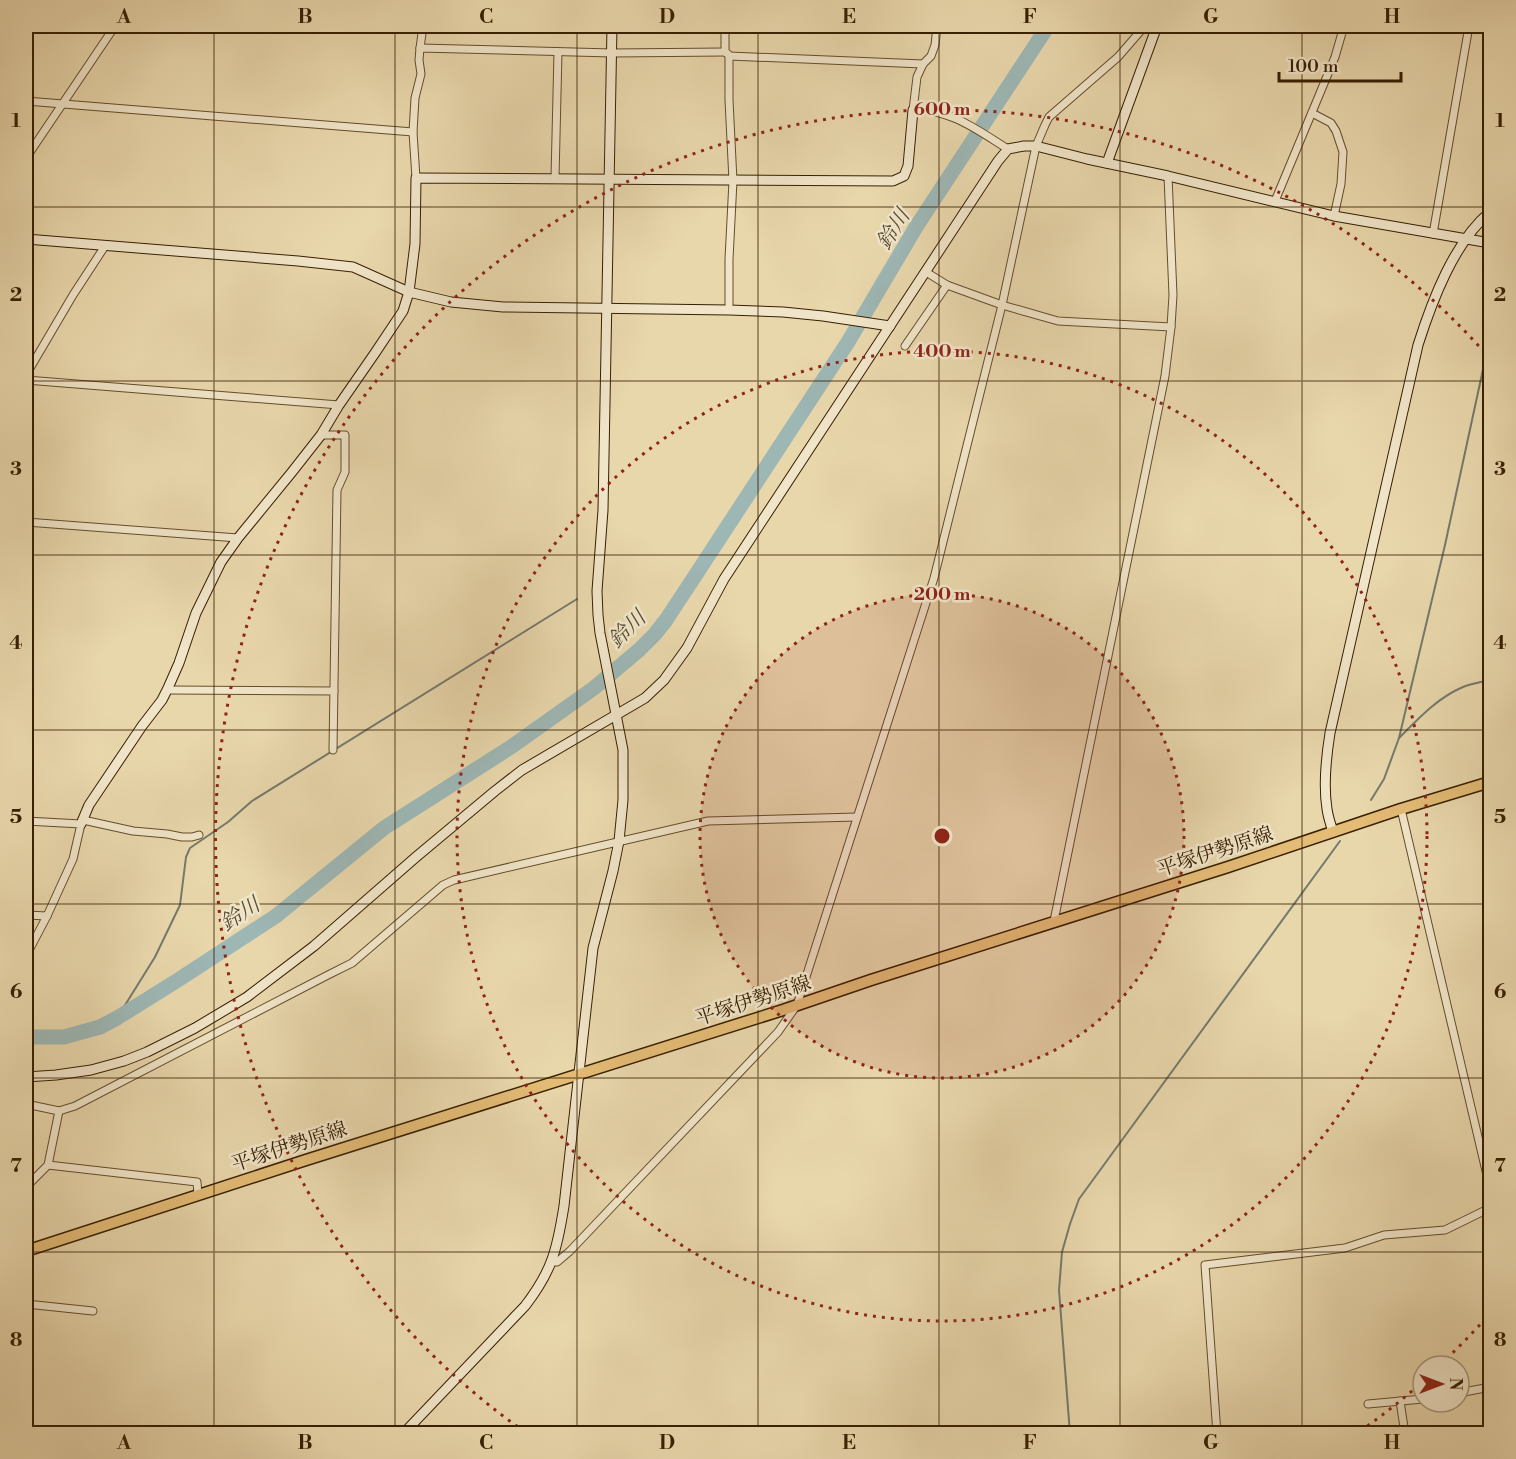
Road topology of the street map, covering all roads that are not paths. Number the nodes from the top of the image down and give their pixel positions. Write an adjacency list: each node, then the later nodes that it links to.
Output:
1 (114, 26): 15 (street)
2 (423, 26): 9 (street)
3 (612, 26): 11 (street)
4 (725, 26): 12 (street)
5 (937, 26): 13 (street)
6 (1344, 26): 17 (street)
7 (1467, 26): 32 (street)
8 (1157, 27): 19 (street); 22 (street)
9 (420, 48): 10 (street); 18 (street)
10 (558, 52): 11 (street); 25 (street)
11 (612, 53): 12 (street); 26 (street)
12 (727, 54): 13 (street); 27 (street)
13 (923, 64): 16 (street)
14 (26, 101): 15 (street)
15 (62, 104): 18 (street); 21 (street)
16 (913, 110): 20 (street); 27 (street)
17 (1312, 113): 28 (street); 31 (street)
18 (413, 132): 24 (street)
19 (1036, 146): 20 (street); 22 (street); 40 (street)
20 (1008, 149): 37 (street)
21 (26, 158)
22 (1107, 163): 23 (street)
23 (1168, 176): 28 (street); 44 (street)
24 (416, 178): 25 (street); 39 (street)
25 (555, 178): 26 (street)
26 (610, 179): 27 (street); 41 (street)
27 (733, 181): 42 (street)
28 (1275, 201): 31 (street)
29 (1491, 206): 30 (street)
30 (1489, 215): 34 (street)
31 (1334, 216): 32 (street)
32 (1433, 234): 34 (street)
33 (26, 239): 36 (street)
34 (1467, 240): 35 (street); 61 (street)
35 (1491, 243)
36 (105, 246): 39 (street); 46 (street)
37 (926, 272): 38 (street); 43 (street)
38 (947, 285): 40 (street); 45 (street)
39 (409, 292): 41 (street); 48 (street)
40 (1002, 305): 44 (street); 58 (street)
41 (607, 309): 42 (street); 54 (street)
42 (729, 310): 43 (street)
43 (887, 326): 54 (street)
44 (1171, 327): 66 (street)
45 (905, 346)
46 (26, 375)
47 (26, 380): 48 (street)
48 (339, 405): 49 (street)
49 (321, 435): 51 (street); 53 (street)
50 (26, 522): 51 (street)
51 (238, 538): 52 (street)
52 (167, 690): 53 (street); 60 (street)
53 (334, 691): 55 (street)
54 (617, 714): 63 (street); 70 (street)
55 (333, 750)
56 (1491, 782): 57 (main road, 平塚伊勢原線)
57 (1401, 809): 61 (main road, 平塚伊勢原線); 75 (street)
58 (857, 817): 63 (street); 68 (street)
59 (26, 820): 60 (street)
60 (82, 822): 62 (street); 65 (street)
61 (1333, 832): 66 (main road, 平塚伊勢原線)
62 (199, 836)
63 (619, 841): 69 (street); 72 (street)
64 (26, 915): 65 (street)
65 (47, 916): 67 (street)
66 (1054, 921): 68 (main road, 平塚伊勢原線)
67 (26, 956)
68 (797, 1005): 69 (main road, 平塚伊勢原線); 79 (street)
69 (580, 1073): 76 (main road, 平塚伊勢原線); 79 (street)
70 (26, 1077)
71 (26, 1104): 72 (street)
72 (58, 1111): 73 (street)
73 (48, 1165): 74 (street); 76 (street)
74 (26, 1187)
75 (1491, 1188)
76 (198, 1195): 78 (main road, 平塚伊勢原線)
77 (1491, 1208): 88 (street)
78 (26, 1251)
79 (552, 1262): 87 (street)
80 (26, 1304): 81 (street)
81 (93, 1311)
82 (1491, 1387): 83 (street)
83 (1471, 1391)
84 (1411, 1400): 85 (street)
85 (1400, 1401): 86 (street); 89 (street)
86 (1368, 1404)
87 (404, 1434)
88 (1217, 1434)
89 (1405, 1434)

